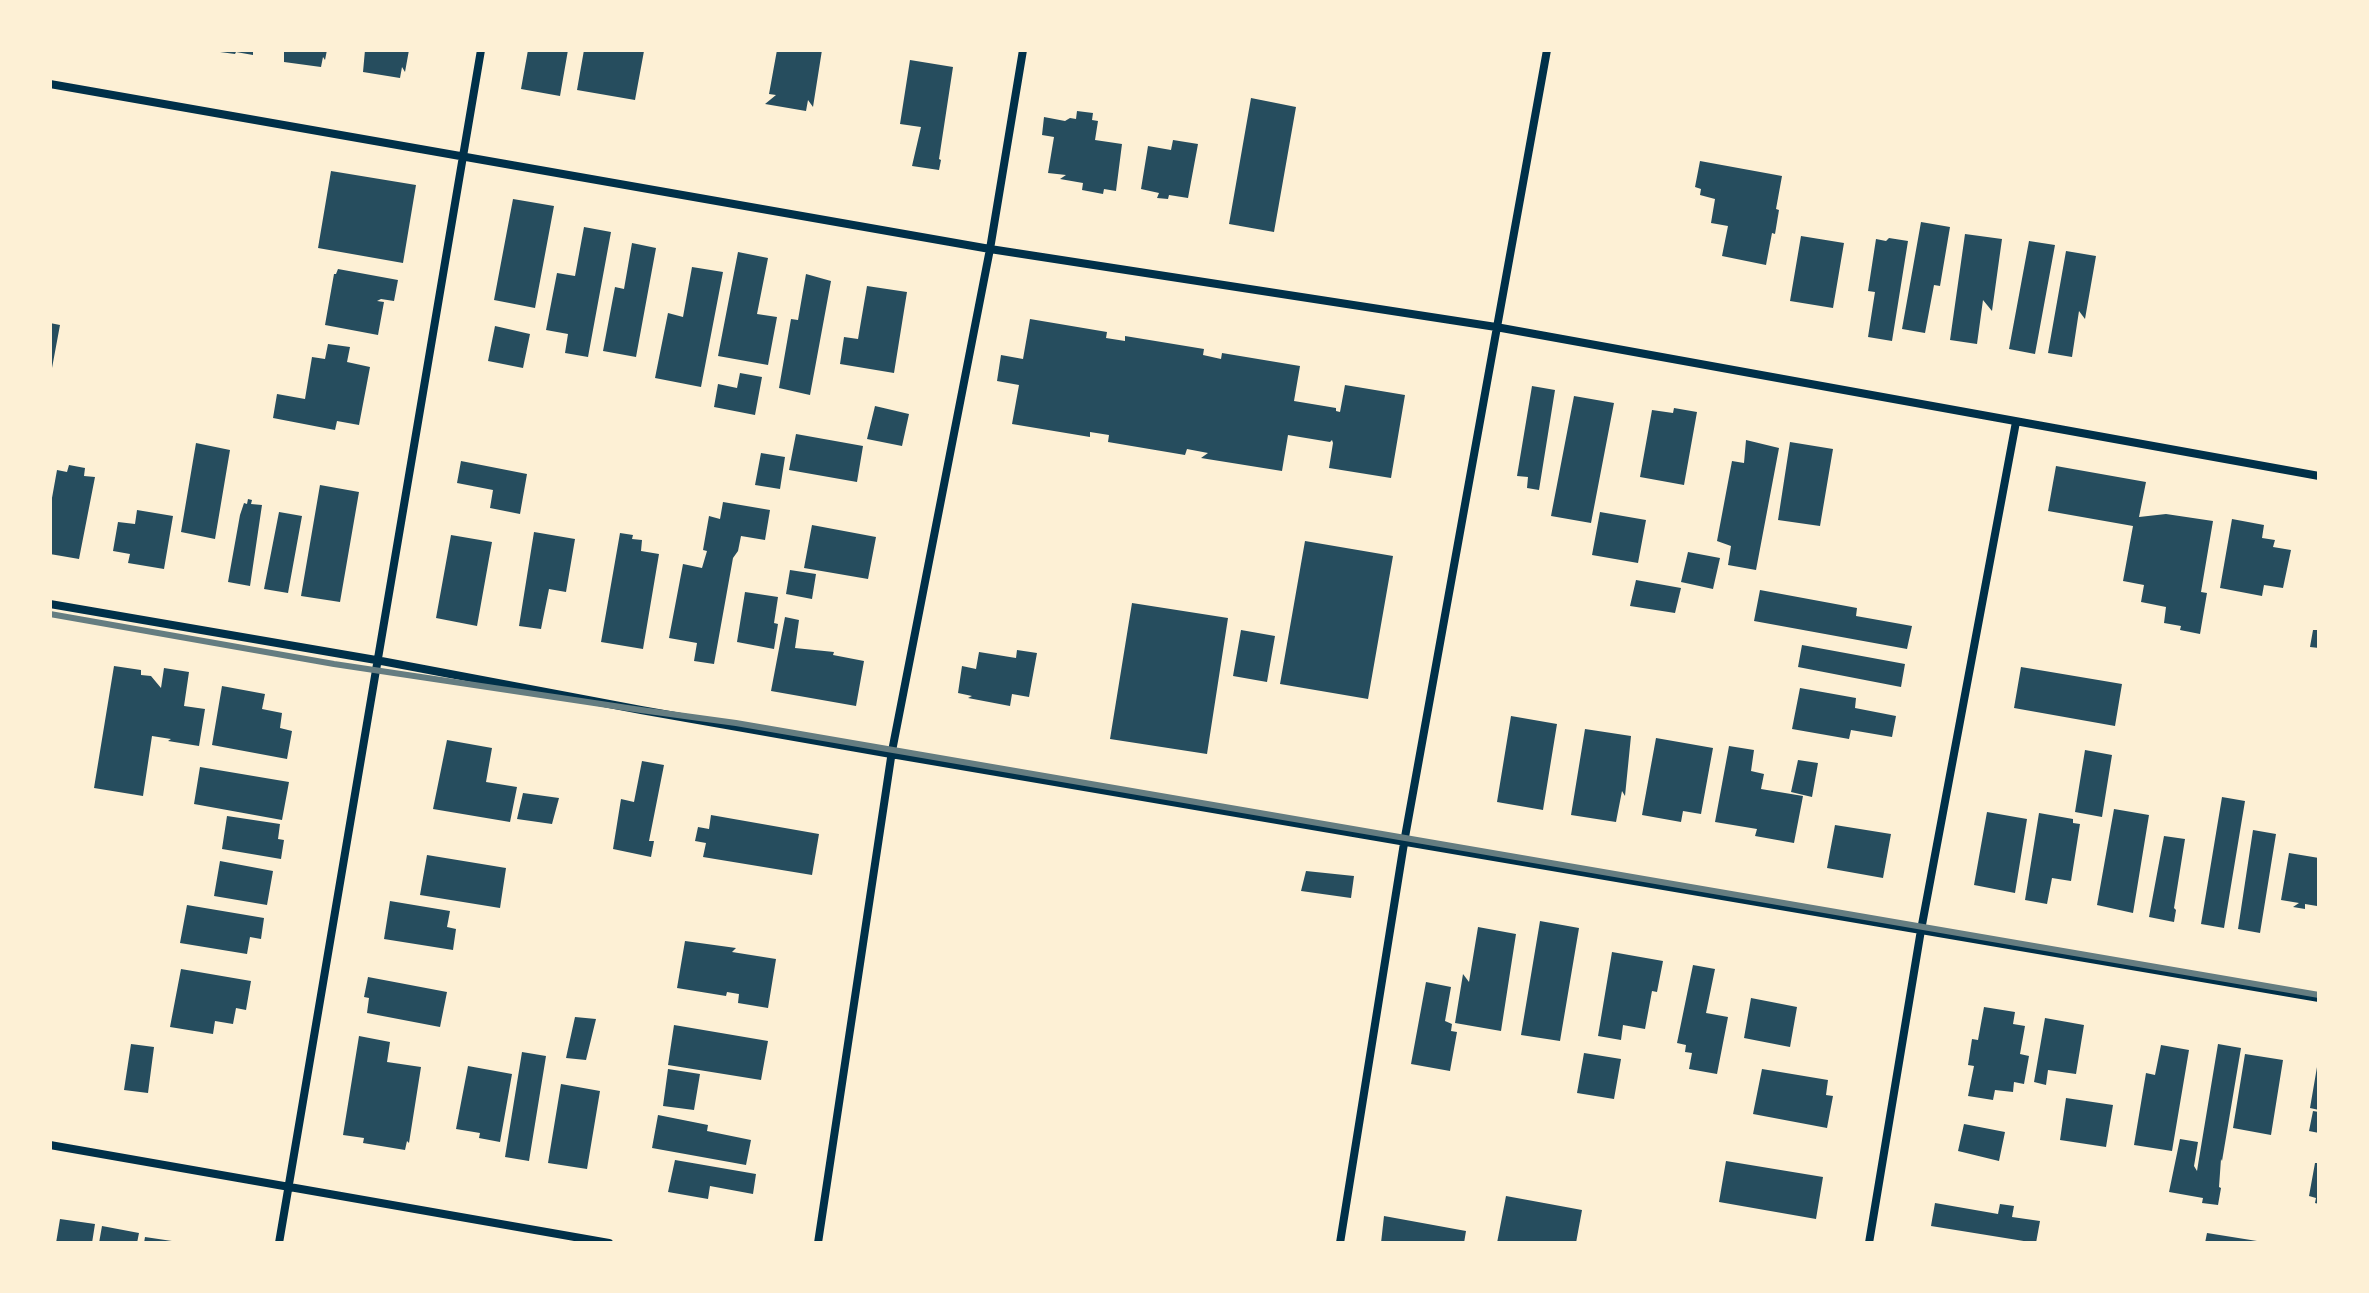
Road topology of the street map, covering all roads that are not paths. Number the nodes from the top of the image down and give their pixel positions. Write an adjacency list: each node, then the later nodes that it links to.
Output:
1 (481, 50): 5 (street)
2 (1023, 50): 6 (street)
3 (1547, 50): 7 (street)
4 (50, 84): 5 (street)
5 (462, 158): 6 (street); 11 (street)
6 (990, 249): 7 (street); 12 (street)
7 (1496, 327): 8 (street); 13 (street)
8 (2016, 422): 9 (street); 14 (street)
9 (2319, 476)
10 (50, 604): 11 (street)
11 (376, 660): 12 (street); 17 (street)
12 (891, 754): 13 (street); 20 (street)
13 (1404, 841): 14 (street); 21 (street)
14 (1921, 930): 15 (street); 22 (street)
15 (2319, 998)
16 (50, 1145): 17 (street)
17 (289, 1188): 18 (street); 19 (street)
18 (279, 1243)
19 (609, 1243)
20 (818, 1243)
21 (1340, 1243)
22 (1869, 1243)

